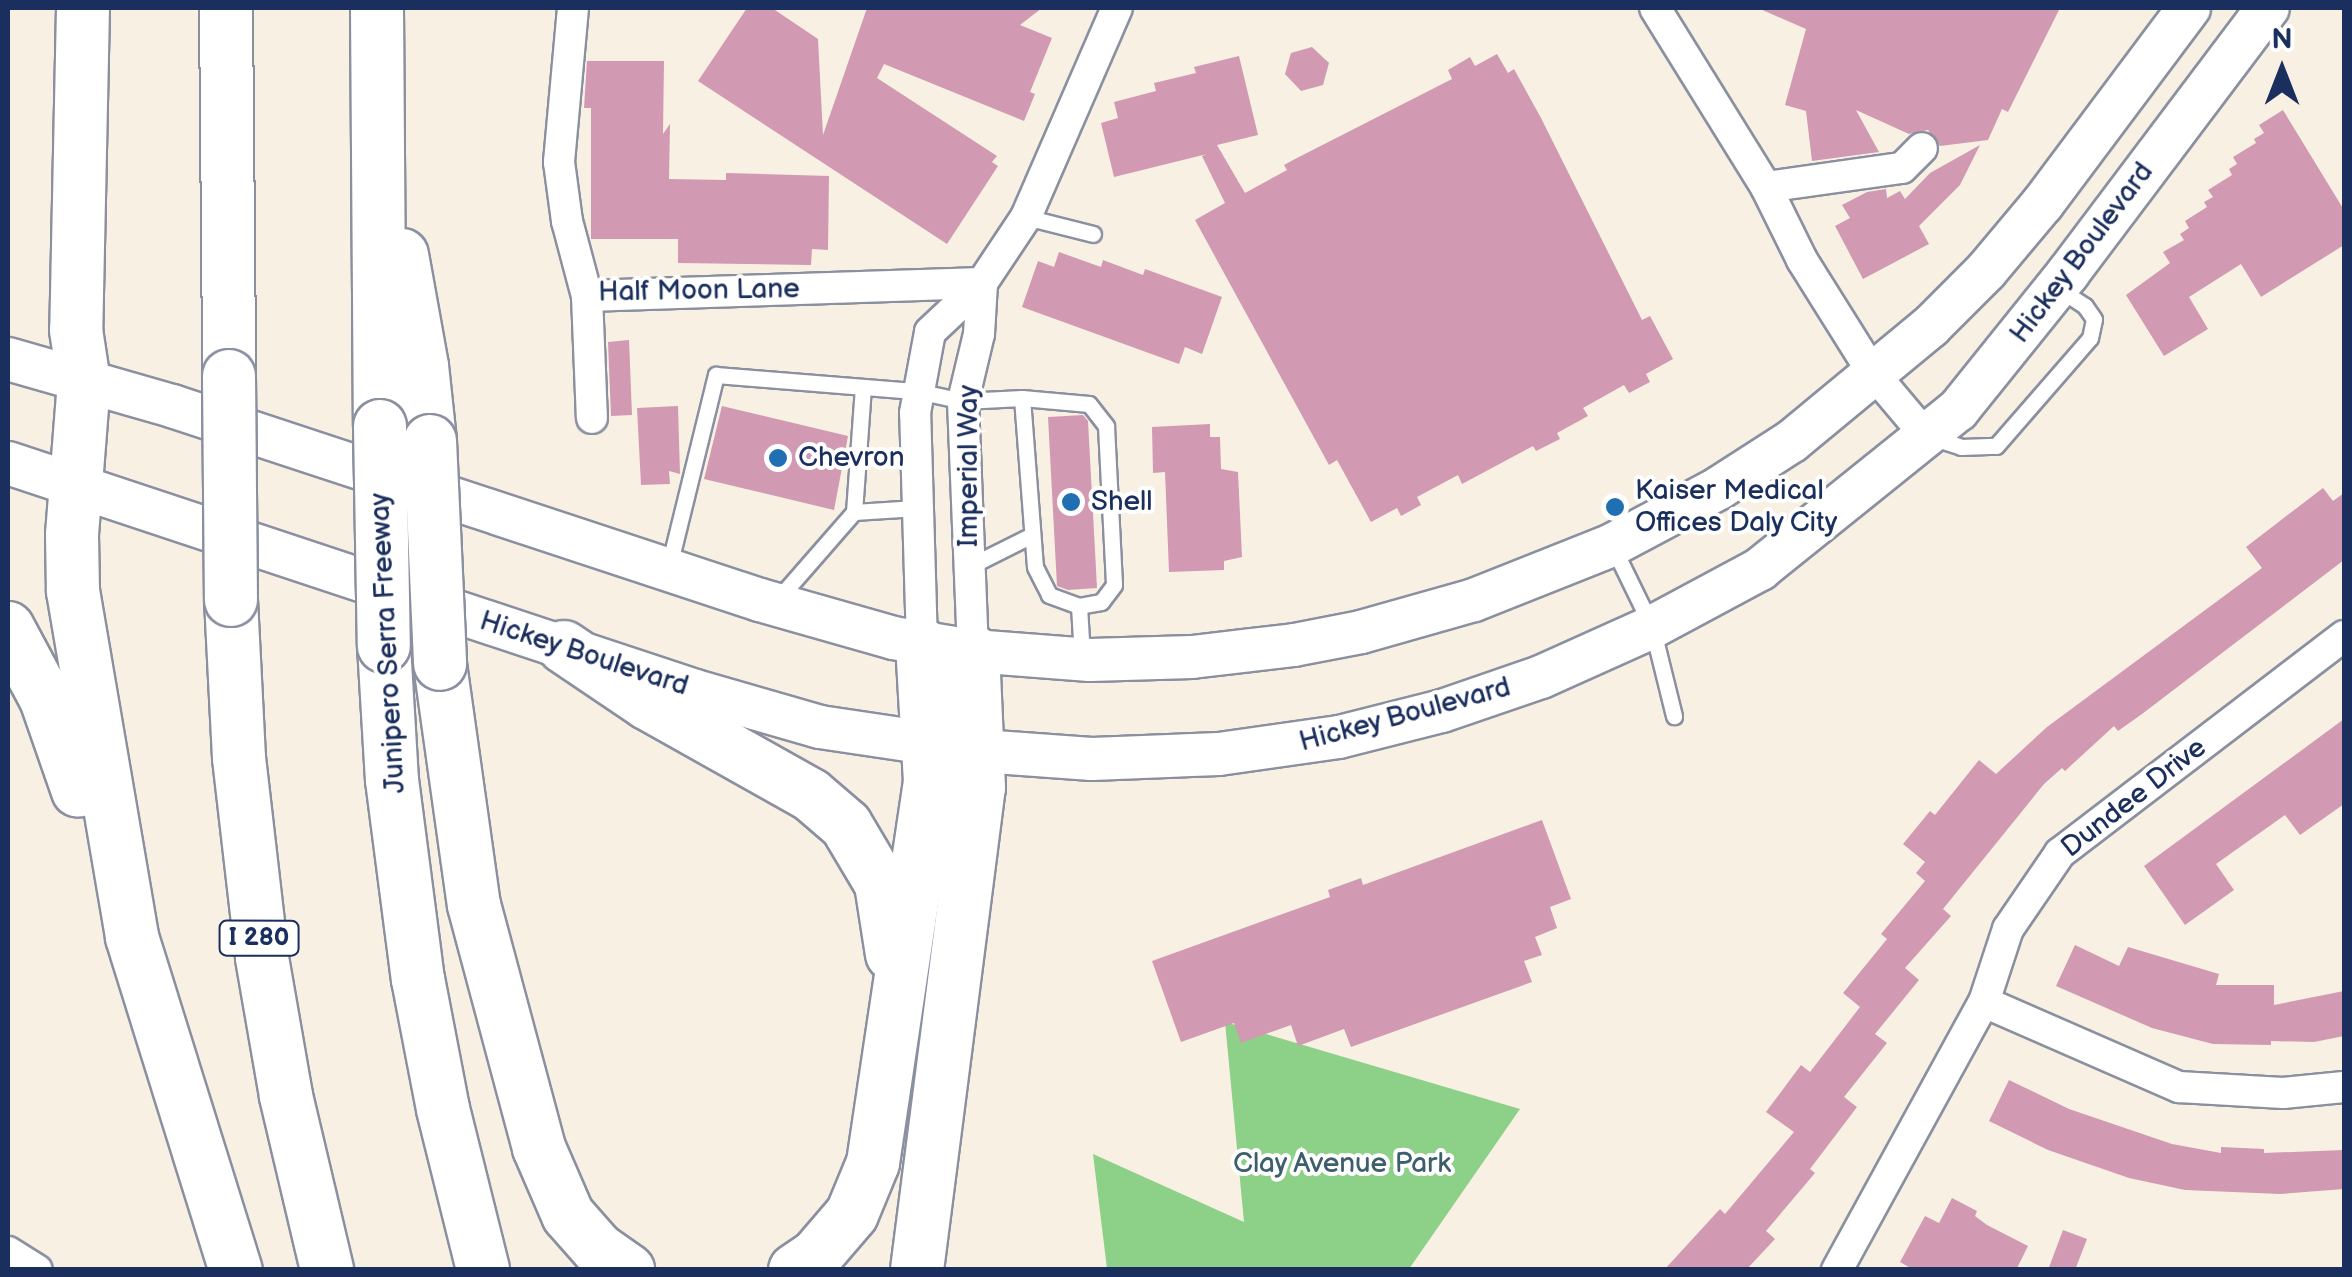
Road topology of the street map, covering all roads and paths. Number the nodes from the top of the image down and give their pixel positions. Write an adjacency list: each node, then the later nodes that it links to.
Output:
1 (83, 8): 19 (highway)
2 (226, 8): 52 (highway, I 280, bridge)
3 (377, 8): 9 (highway, Junipero Serra Freeway)
4 (573, 8): 16 (street, Half Moon Lane)
5 (1117, 8): 12 (street, Imperial Way)
6 (1654, 8): 11 (street)
7 (2189, 8): 18 (main road)
8 (2268, 8): 15 (main road, Hickey Boulevard)
9 (378, 136): 53 (highway, Junipero Serra Freeway, bridge); 54 (highway, bridge)
10 (1922, 148): 11 (street)
11 (1766, 186): 18 (street)
12 (1026, 217): 13 (lane); 14 (street, Imperial Way)
13 (1094, 234)
14 (982, 283): 16 (street, Half Moon Lane); 21 (street, Imperial Way); 23 (street, Imperial Way)
15 (2057, 288): 25 (main road, Hickey Boulevard); 25 (lane)
16 (587, 296): 24 (street)
17 (8, 360): 19 (main road)
18 (1873, 374): 25 (street); 31 (main road)
19 (84, 382): 27 (highway); 33 (main road)
20 (863, 387): 21 (lane); 29 (lane); 33 (lane)
21 (916, 391): 23 (lane); 28 (street, Imperial Way)
22 (1022, 398): 23 (lane); 30 (lane); 35 (lane)
23 (963, 401): 32 (street, Imperial Way)
24 (592, 418)
25 (1926, 436): 37 (main road, Hickey Boulevard)
26 (8, 463): 27 (main road, Hickey Boulevard)
27 (77, 486): 40 (main road, Hickey Boulevard); 45 (highway)
28 (918, 508): 29 (lane); 39 (street, Imperial Way)
29 (854, 512): 34 (lane)
30 (1032, 535): 32 (lane); 35 (lane)
31 (1612, 545): 37 (lane); 42 (main road)
32 (970, 566): 41 (street, Imperial Way)
33 (668, 570): 34 (main road)
34 (773, 604): 39 (main road)
35 (1079, 606): 42 (lane)
36 (8, 628): 45 (highway)
37 (1652, 628): 43 (lane); 44 (main road, Hickey Boulevard)
38 (2344, 636): 46 (street, Dundee Drive)
39 (922, 644): 41 (main road); 44 (highway)
40 (564, 647): 44 (main road, Hickey Boulevard); 47 (highway)
41 (973, 651): 42 (main road); 44 (highway)
42 (1082, 660)
43 (1674, 716)
44 (955, 748): 47 (highway); 56 (highway)
45 (132, 937): 51 (highway)
46 (1984, 1002): 48 (street); 57 (street, Dundee Drive)
47 (894, 1016): 55 (highway)
48 (2344, 1086)
49 (8, 1252): 50 (street)
50 (36, 1270)
51 (236, 1270)
52 (327, 1270)
53 (483, 1270)
54 (628, 1270)
55 (795, 1270)
56 (916, 1270)
57 (1837, 1270)

